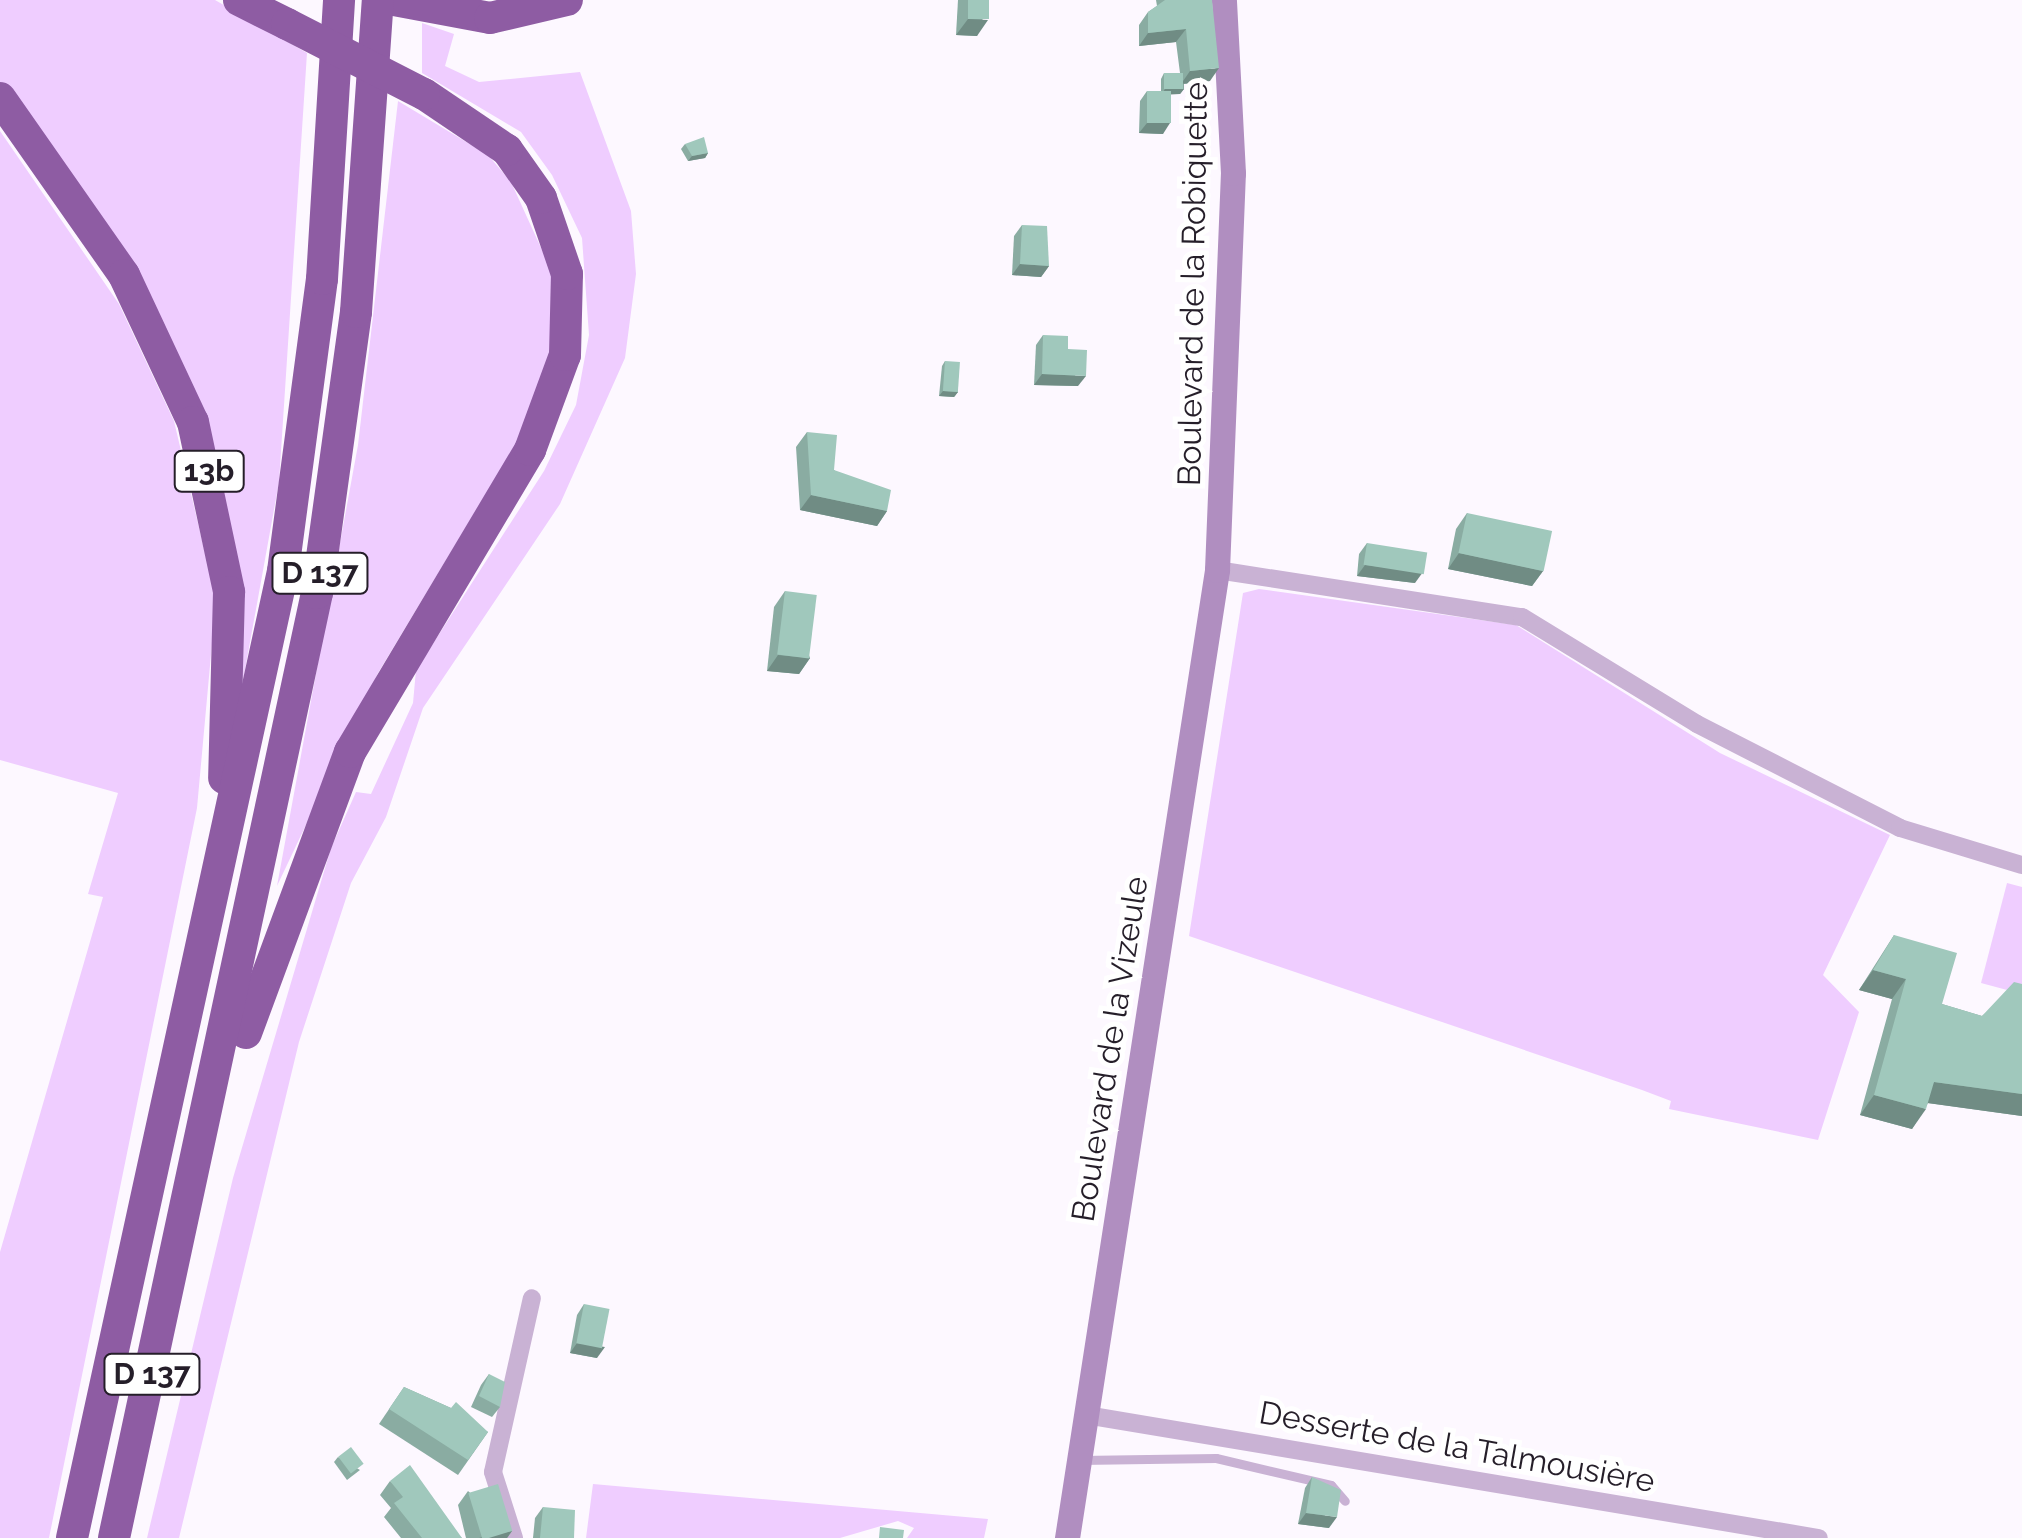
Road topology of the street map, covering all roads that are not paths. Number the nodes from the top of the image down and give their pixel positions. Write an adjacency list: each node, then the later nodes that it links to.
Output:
1 (239, 0): 13 (highway, bridge)
2 (324, 0): 9 (highway)
3 (340, 0): 9 (highway, D 137)
4 (378, 0): 13 (highway, D 137)
5 (394, 0): 6 (highway)
6 (568, 0)
7 (1224, 0): 10 (main road, Boulevard de la Robiquette)
8 (0, 98): 12 (highway, 13b)
9 (308, 401): 12 (highway, D 137)
10 (1217, 570): 11 (street); 15 (main road, Boulevard de la Vizeule)
11 (2022, 865)
12 (213, 898): 18 (highway, D 137)
13 (206, 1138): 19 (highway, D 137)
14 (532, 1298): 20 (street)
15 (1086, 1415): 16 (main road, Boulevard de la Vizeule); 22 (street, Desserte de la Talmousière)
16 (1079, 1460): 17 (lane); 21 (main road, Boulevard de la Vizeule)
17 (1345, 1501)
18 (72, 1538)
19 (114, 1538)
20 (514, 1538)
21 (1067, 1538)
22 (1819, 1538)

